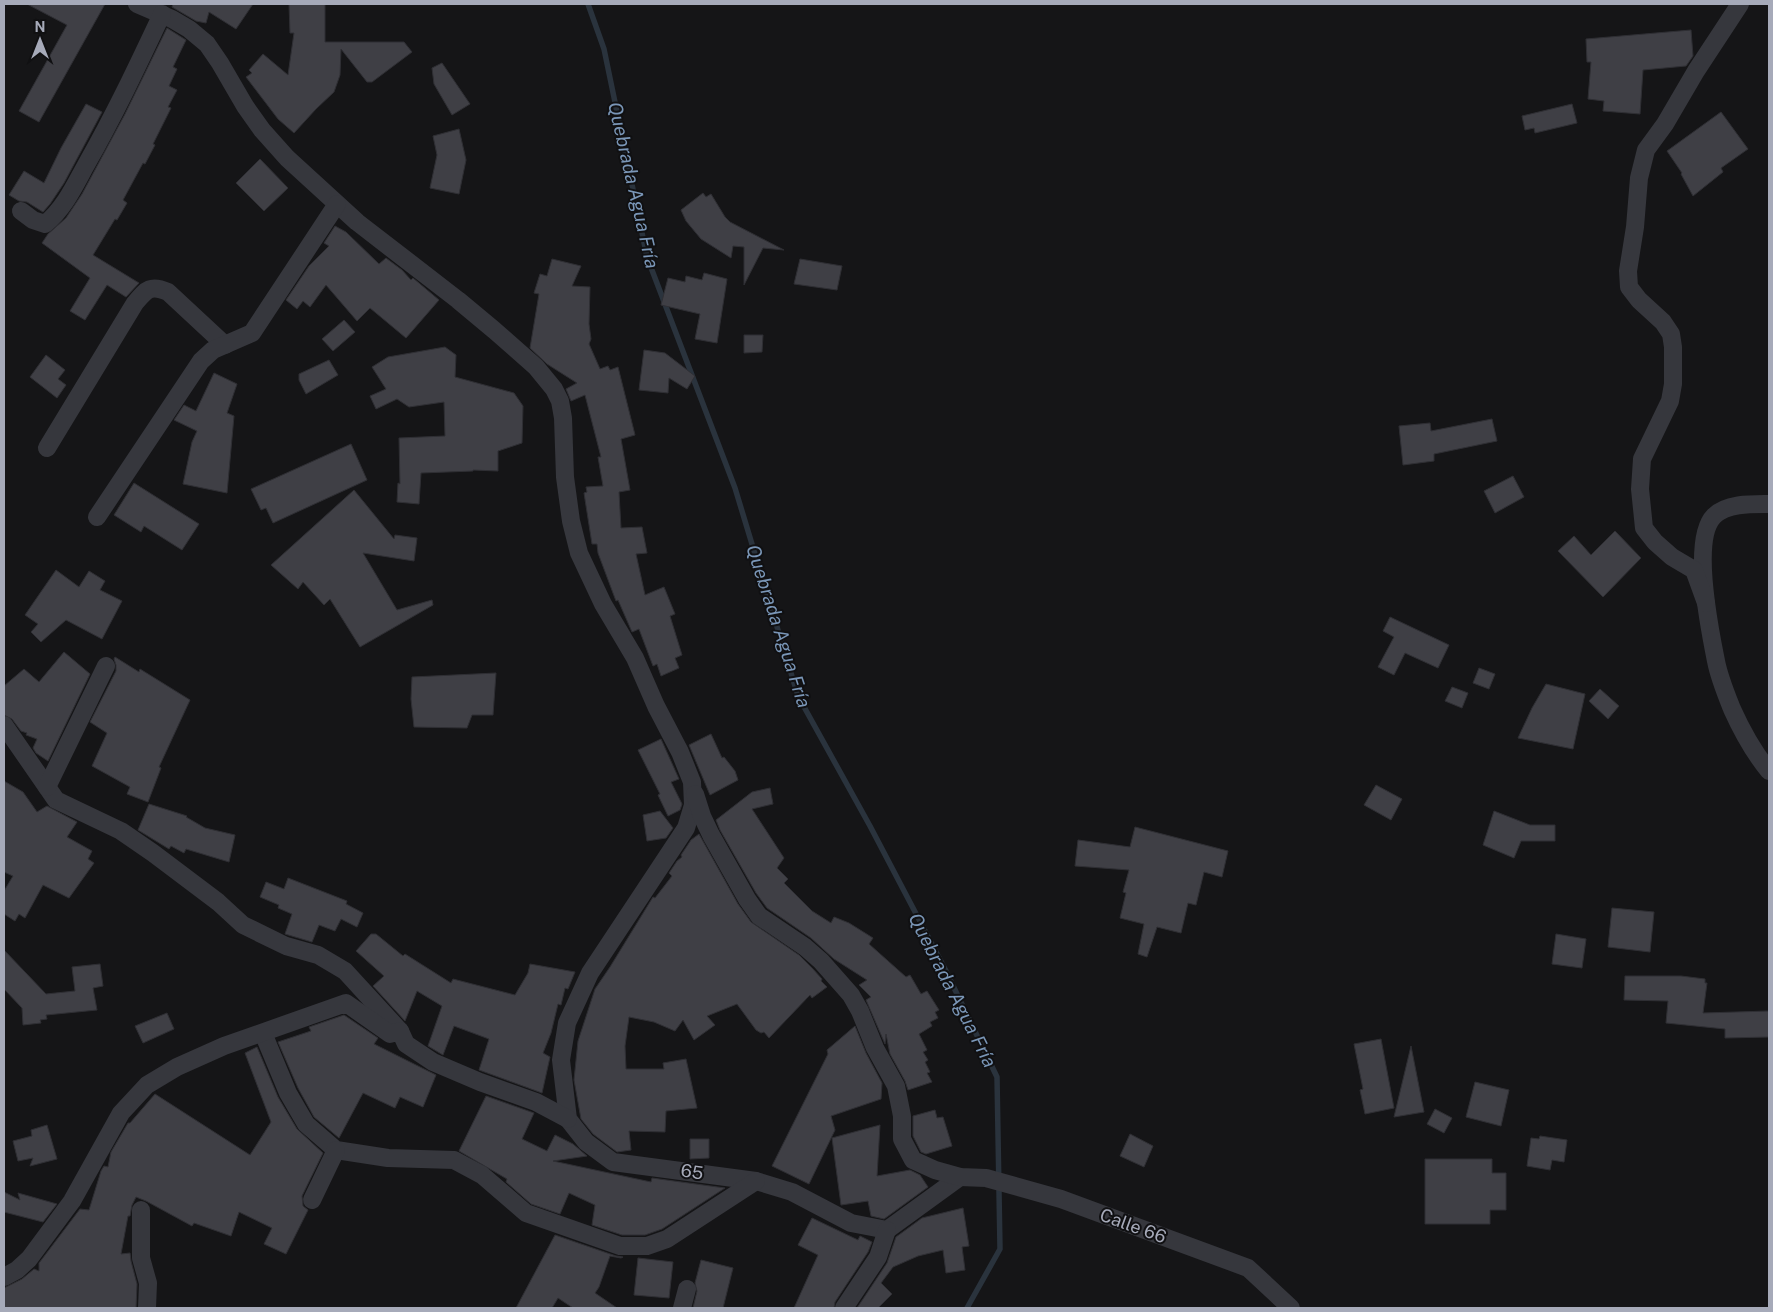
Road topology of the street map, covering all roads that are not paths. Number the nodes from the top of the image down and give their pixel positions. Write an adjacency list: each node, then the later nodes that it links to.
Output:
1 (137, 4): 3 (street)
2 (1740, 4): 10 (street)
3 (162, 14): 4 (street); 5 (street)
4 (337, 204): 6 (street); 14 (street)
5 (21, 211)
6 (225, 345): 7 (street); 9 (street)
7 (47, 448)
8 (1769, 504): 10 (street)
9 (97, 517)
10 (1706, 603): 13 (street)
11 (106, 666): 15 (street)
12 (4, 725): 15 (street)
13 (1769, 771)
14 (692, 782): 18 (street); 20 (street, Calle 66)
15 (46, 787): 16 (street)
16 (400, 1032): 17 (street); 18 (street)
17 (263, 1033): 19 (street); 25 (street)
18 (568, 1119): 21 (street, 65)
19 (336, 1150): 21 (street); 22 (street)
20 (960, 1177): 24 (street); 30 (street, Calle 66)
21 (756, 1181): 24 (street, 65)
22 (312, 1200)
23 (141, 1210): 27 (street)
24 (887, 1230): 29 (street)
25 (4, 1277)
26 (687, 1289): 28 (street)
27 (147, 1308)
28 (682, 1308)
29 (844, 1308)
30 (1291, 1308)

